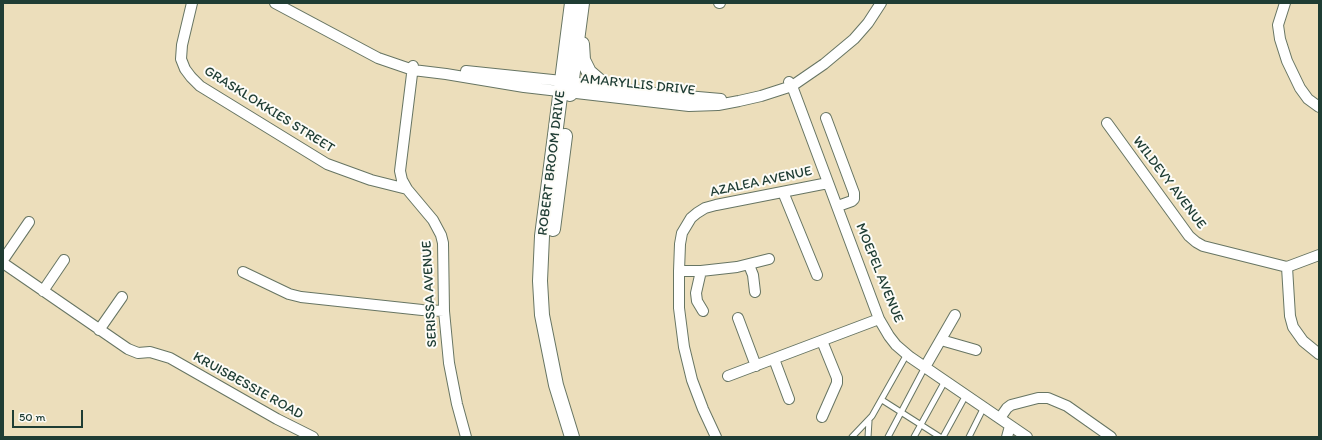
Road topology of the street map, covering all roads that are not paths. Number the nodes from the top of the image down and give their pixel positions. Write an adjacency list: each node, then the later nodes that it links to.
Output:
1 (192, 3): 16 (street, GRASKLOKKIES STREET)
2 (275, 3): 8 (street, AMARYLLIS DRIVE)
3 (572, 3): 10 (street, ROBERT BROOM DRIVE)
4 (582, 3): 7 (street, ROBERT BROOM DRIVE)
5 (881, 3): 9 (street, AMARYLLIS DRIVE)
6 (1285, 3): 12 (street)
7 (580, 24): 10 (street, ROBERT BROOM DRIVE); 11 (street)
8 (413, 68): 10 (street, AMARYLLIS DRIVE); 16 (street, SERISSA AVENUE)
9 (794, 83): 10 (street, AMARYLLIS DRIVE); 11 (street, AMARYLLIS DRIVE); 15 (street, MOEPEL AVENUE)
10 (566, 87): 11 (street, AMARYLLIS DRIVE); 62 (street, ROBERT BROOM DRIVE)
11 (610, 87)
12 (1319, 107)
13 (826, 118): 18 (street)
14 (1107, 123): 26 (street, WILDEVY AVENUE)
15 (828, 183): 17 (street, AZALEA AVENUE); 18 (street, MOEPEL AVENUE)
16 (407, 189): 34 (street, SERISSA AVENUE)
17 (783, 192): 27 (street, AZALEA AVENUE); 30 (street)
18 (838, 206): 38 (street, MOEPEL AVENUE)
19 (29, 222): 21 (street)
20 (1319, 255): 26 (street)
21 (3, 260)
22 (64, 260): 31 (street)
23 (769, 260): 25 (street)
24 (3, 263): 31 (street, KRUISBESSIE ROAD)
25 (749, 265): 28 (street); 32 (street)
26 (1287, 267): 44 (street)
27 (678, 271): 28 (street); 63 (street, AZALEA AVENUE)
28 (700, 271): 35 (street)
29 (243, 272): 34 (street)
30 (817, 275)
31 (43, 291): 39 (street, KRUISBESSIE ROAD)
32 (756, 292)
33 (122, 297): 39 (street)
34 (444, 311): 61 (street, SERISSA AVENUE)
35 (703, 311)
36 (955, 315): 40 (street)
37 (738, 318): 46 (street)
38 (879, 319): 41 (street); 43 (street, MOEPEL AVENUE)
39 (99, 330): 60 (street, KRUISBESSIE ROAD)
40 (941, 340): 42 (street); 47 (street)
41 (822, 341): 45 (street); 55 (street)
42 (976, 350)
43 (907, 354): 47 (street, MOEPEL AVENUE); 52 (lane)
44 (1319, 354)
45 (774, 359): 46 (street); 51 (street)
46 (756, 366): 48 (street)
47 (925, 367): 49 (street, MOEPEL AVENUE); 54 (lane)
48 (728, 376)
49 (945, 381): 50 (street, MOEPEL AVENUE); 58 (lane)
50 (966, 395): 53 (street, MOEPEL AVENUE); 68 (lane)
51 (789, 399)
52 (882, 400): 54 (lane); 57 (lane)
53 (984, 407): 56 (street, MOEPEL AVENUE); 69 (lane)
54 (901, 412): 58 (lane); 66 (lane)
55 (822, 417)
56 (1000, 418): 59 (street, MOEPEL AVENUE); 72 (street)
57 (869, 421): 64 (lane); 65 (lane)
58 (921, 425): 67 (lane); 68 (lane)
59 (1010, 426): 70 (street); 71 (street, MOEPEL AVENUE)
60 (313, 437)
61 (466, 437)
62 (572, 437)
63 (716, 437)
64 (852, 437)
65 (868, 437)
66 (888, 437)
67 (914, 437)
68 (942, 437)
69 (970, 437)
70 (1007, 437)
71 (1027, 437)
72 (1111, 437)

